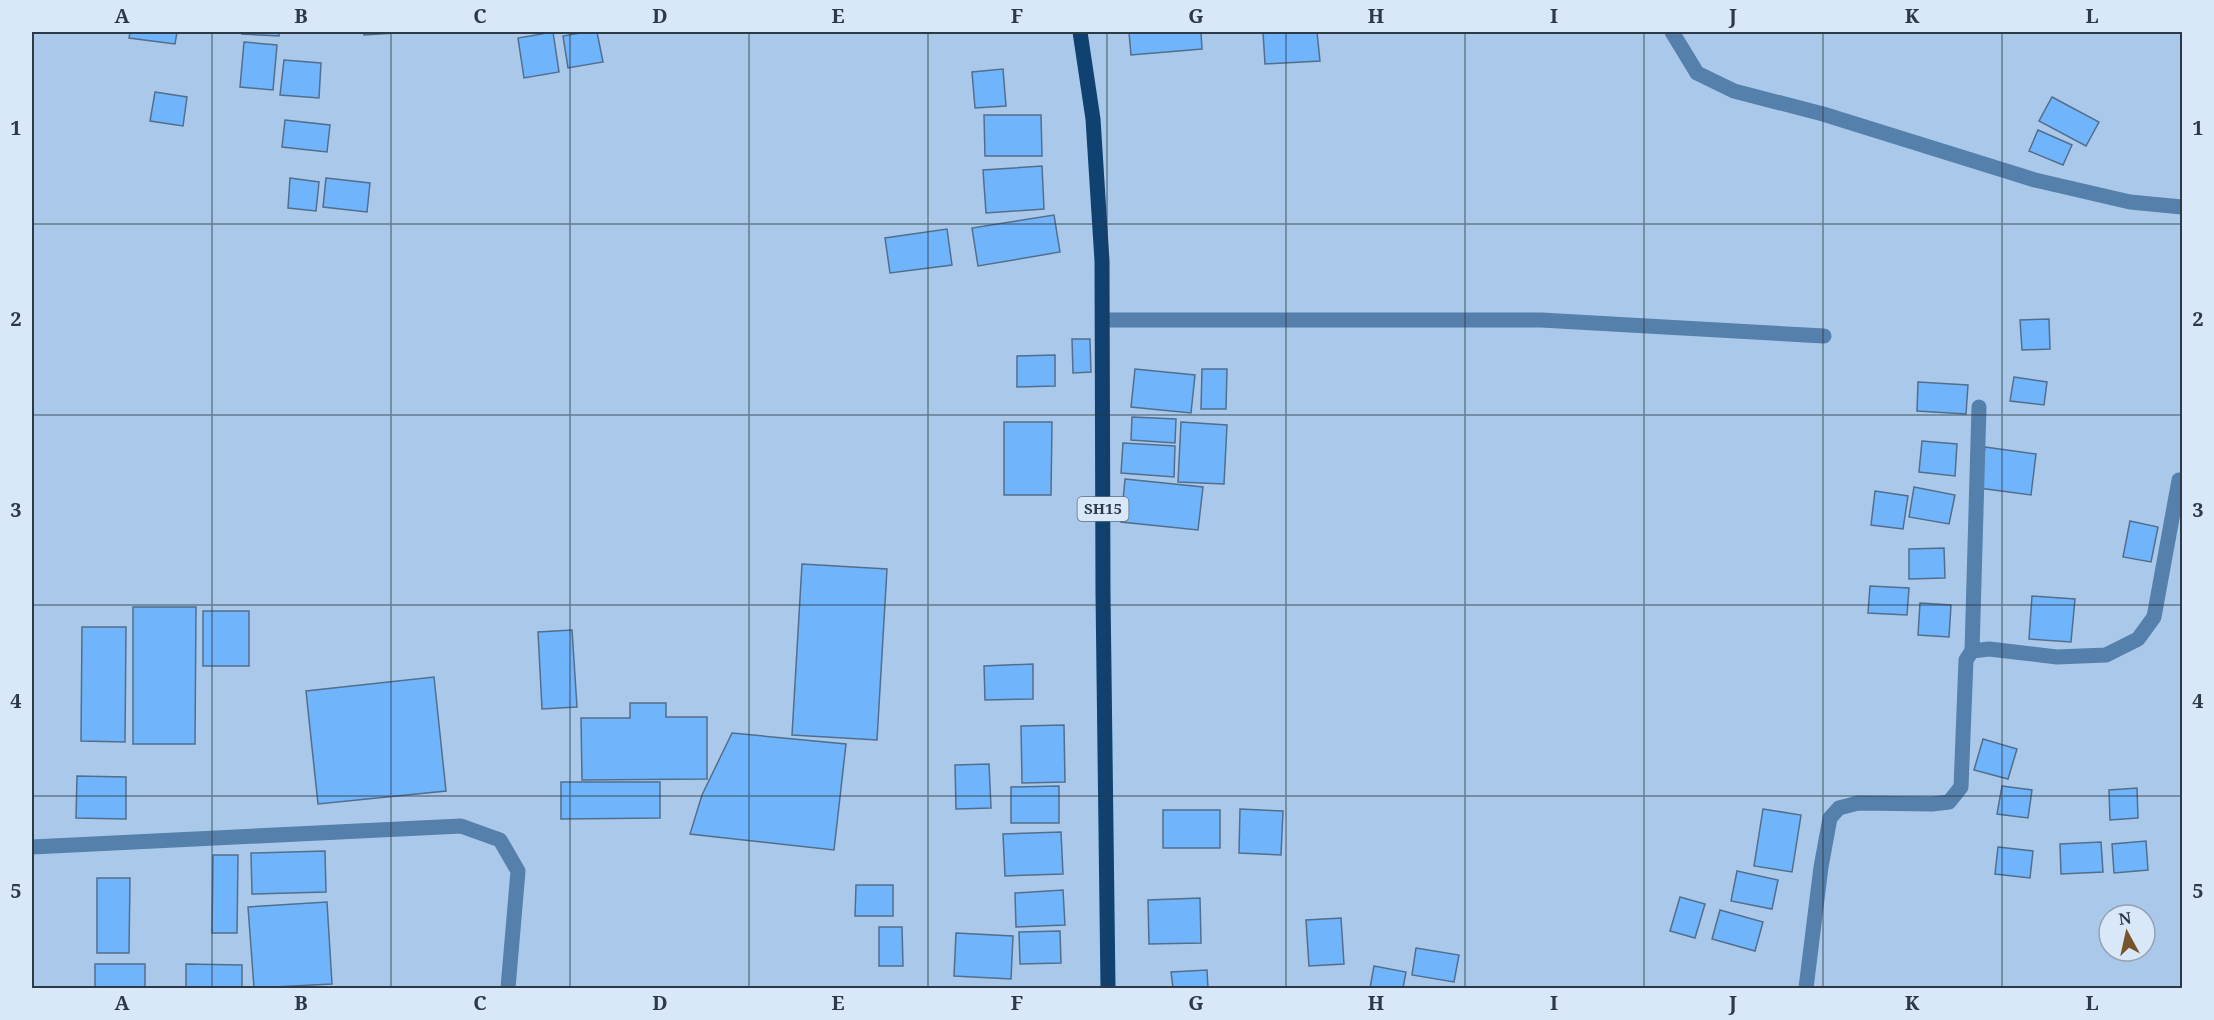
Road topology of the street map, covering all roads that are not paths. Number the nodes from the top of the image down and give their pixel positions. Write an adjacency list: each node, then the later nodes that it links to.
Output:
1 (1080, 32): 4 (main road, SH15)
2 (1672, 32): 3 (street)
3 (2182, 207)
4 (1102, 320): 5 (street); 11 (main road, SH15)
5 (1824, 336)
6 (1980, 407): 8 (street)
7 (2179, 480): 8 (street)
8 (1972, 651): 12 (street)
9 (32, 847): 10 (street)
10 (508, 988)
11 (1108, 988)
12 (1806, 988)

